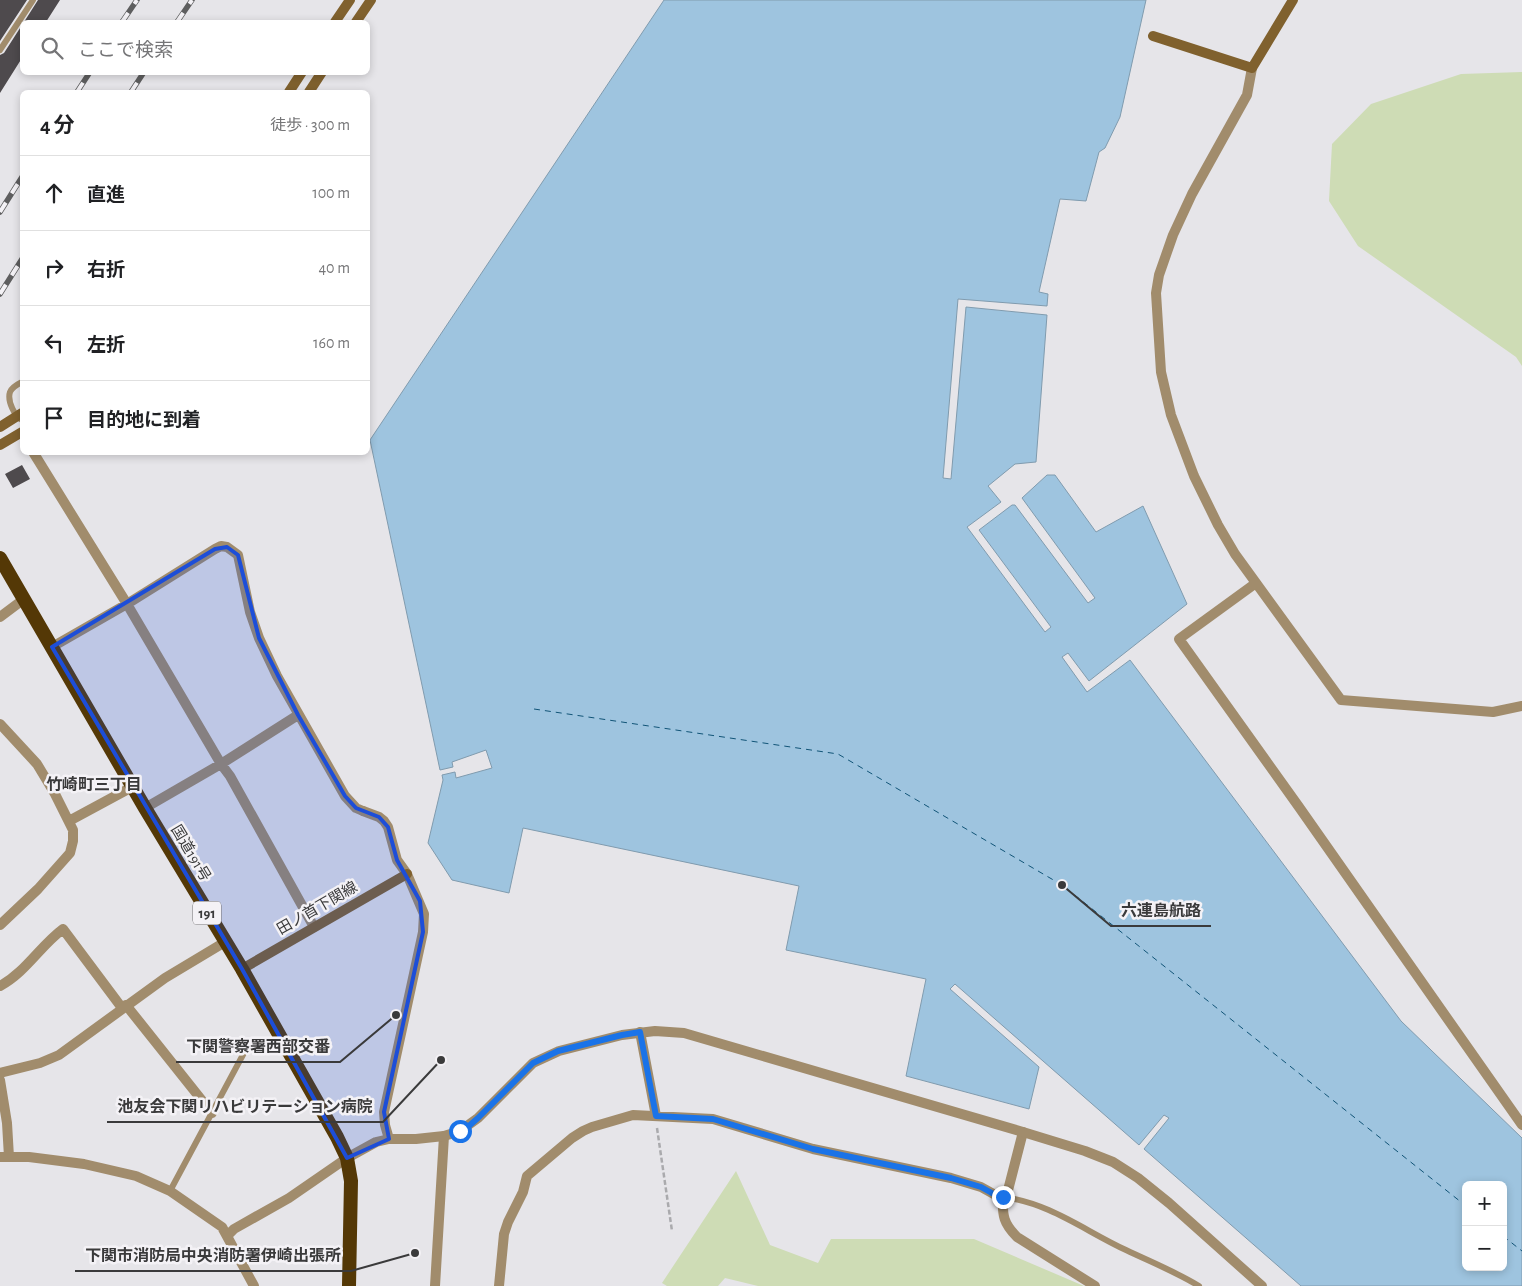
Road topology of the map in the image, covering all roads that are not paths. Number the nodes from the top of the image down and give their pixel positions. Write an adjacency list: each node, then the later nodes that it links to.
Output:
1 (33, 0): 8 (lane)
2 (350, 0): 5 (main road)
3 (371, 0): 6 (main road)
4 (1293, 0): 9 (main road)
5 (336, 20)
6 (357, 20)
7 (1153, 36): 9 (main road)
8 (0, 50)
9 (1252, 68): 22 (street)
10 (300, 75): 12 (main road)
11 (320, 75): 13 (main road)
12 (290, 90)
13 (310, 90)
14 (20, 385): 15 (lane)
15 (20, 415)
16 (20, 417): 17 (main road)
17 (0, 427)
18 (20, 435): 19 (main road)
19 (0, 445)
20 (35, 455): 24 (street)
21 (0, 558): 23 (highway, 国道191号 / 191)
22 (1256, 584): 27 (street); 47 (street)
23 (24, 599): 25 (street); 26 (highway, 国道191号 / 191)
24 (127, 604): 26 (street); 28 (street); 30 (street)
25 (0, 617)
26 (52, 647): 31 (highway, 国道191号 / 191)
27 (1522, 706)
28 (298, 715): 30 (street); 34 (street)
29 (0, 724): 33 (street)
30 (221, 764): 32 (street); 36 (street)
31 (132, 787): 32 (highway, 国道191号 / 191); 33 (street)
32 (145, 808): 37 (highway, 国道191号 / 191)
33 (69, 821): 35 (street)
34 (407, 874): 36 (main road, 田ノ首下関線); 50 (street)
35 (0, 925)
36 (314, 927): 38 (main road, 田ノ首下関線)
37 (225, 942): 38 (highway, 国道191号 / 191); 40 (street)
38 (242, 969): 52 (highway, 国道191号 / 191)
39 (0, 986): 40 (street)
40 (124, 1007): 43 (street); 45 (street)
41 (640, 1032): 46 (street); 48 (street); 49 (street)
42 (261, 1042): 45 (lane)
43 (0, 1073)
44 (0, 1080): 51 (street)
45 (212, 1113): 53 (lane)
46 (656, 1116): 54 (street); 59 (street)
47 (1522, 1125)
48 (1023, 1132): 54 (street); 62 (street)
49 (444, 1136): 50 (street); 58 (street)
50 (389, 1139): 52 (street)
51 (5, 1157): 53 (street)
52 (347, 1158): 55 (street); 57 (highway, 国道191号 / 191)
53 (170, 1192): 55 (street)
54 (1005, 1197): 60 (street); 61 (lane)
55 (227, 1236): 56 (street)
56 (254, 1286)
57 (350, 1286)
58 (435, 1286)
59 (499, 1286)
60 (1094, 1286)
61 (1199, 1286)
62 (1262, 1286)

